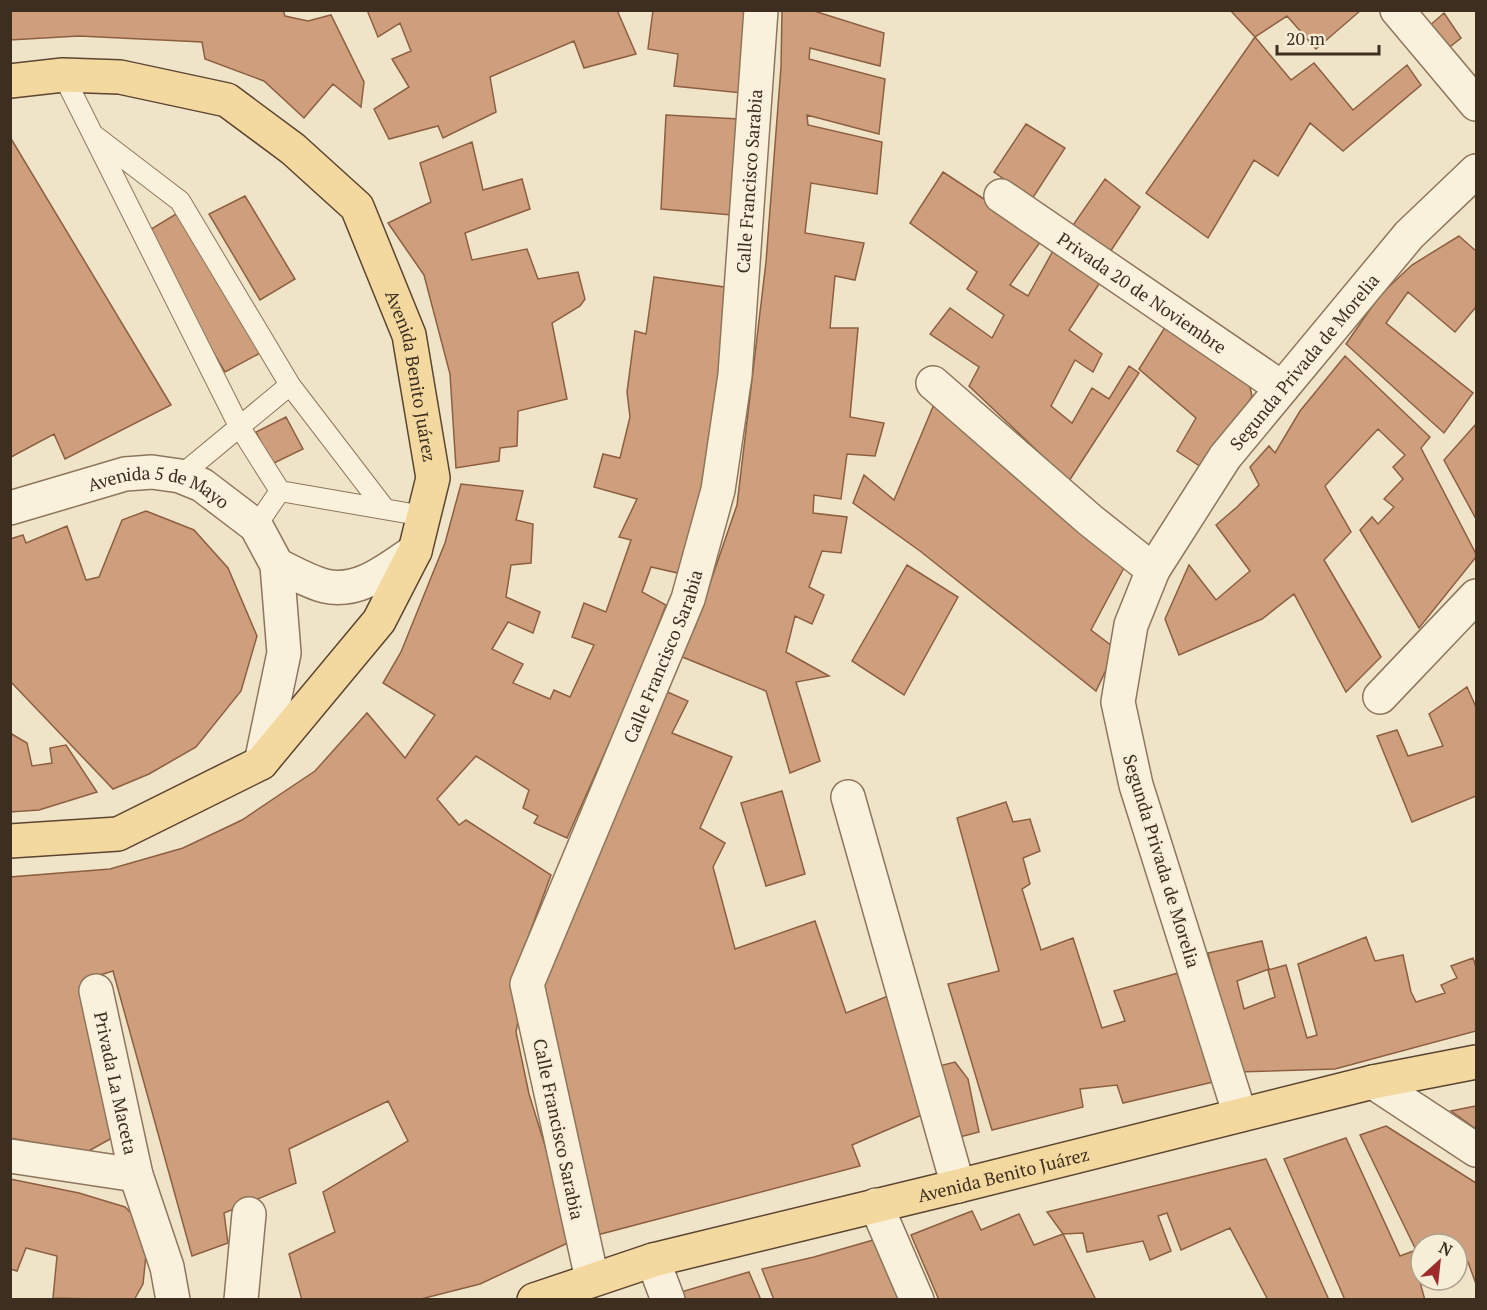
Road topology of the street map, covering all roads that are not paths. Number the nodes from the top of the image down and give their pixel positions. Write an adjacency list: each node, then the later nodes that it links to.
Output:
1 (761, 10): 38 (street, Calle Francisco Sarabia)
2 (1405, 13): 5 (street)
3 (63, 75): 4 (main road, Avenida Benito Juárez); 6 (lane); 17 (main road, Avenida Benito Juárez)
4 (10, 81)
5 (1476, 104)
6 (91, 134): 10 (lane); 12 (lane)
7 (1476, 171): 11 (street, Segunda Privada de Morelia)
8 (1001, 196): 11 (street, Privada 20 de Noviembre)
9 (933, 382): 21 (street)
10 (290, 385): 12 (lane); 16 (lane)
11 (1282, 388): 21 (street, Segunda Privada de Morelia)
12 (239, 426): 13 (lane); 14 (lane)
13 (180, 476): 15 (street, Avenida 5 de Mayo); 18 (street, Avenida 5 de Mayo)
14 (280, 491): 16 (lane); 18 (lane)
15 (10, 508)
16 (385, 509): 17 (lane)
17 (424, 516): 19 (main road, Avenida Benito Juárez)
18 (256, 526): 20 (street, Avenida 5 de Mayo)
19 (416, 551): 20 (street); 24 (main road, Avenida Benito Juárez)
20 (277, 565): 24 (street, Avenida 5 de Mayo)
21 (1153, 570): 30 (street, Segunda Privada de Morelia)
22 (1476, 596): 23 (street)
23 (1380, 697)
24 (261, 763): 26 (main road, Avenida Benito Juárez)
25 (848, 797): 34 (street)
26 (10, 841)
27 (96, 991): 33 (street, Privada La Maceta)
28 (1476, 1062): 29 (main road, Avenida Benito Juárez)
29 (1373, 1082): 30 (main road, Avenida Benito Juárez); 31 (street)
30 (1240, 1115): 34 (main road, Avenida Benito Juárez)
31 (1476, 1149)
32 (10, 1156): 33 (street, Privada La Maceta)
33 (136, 1175): 39 (street, Privada La Maceta)
34 (958, 1186): 35 (main road, Avenida Benito Juárez)
35 (876, 1205): 37 (main road, Avenida Benito Juárez); 43 (street)
36 (249, 1214): 40 (street)
37 (653, 1260): 38 (main road, Avenida Benito Juárez); 42 (street)
38 (592, 1279): 41 (main road, Avenida Benito Juárez)
39 (173, 1299)
40 (241, 1299)
41 (534, 1299)
42 (668, 1299)
43 (918, 1299)

